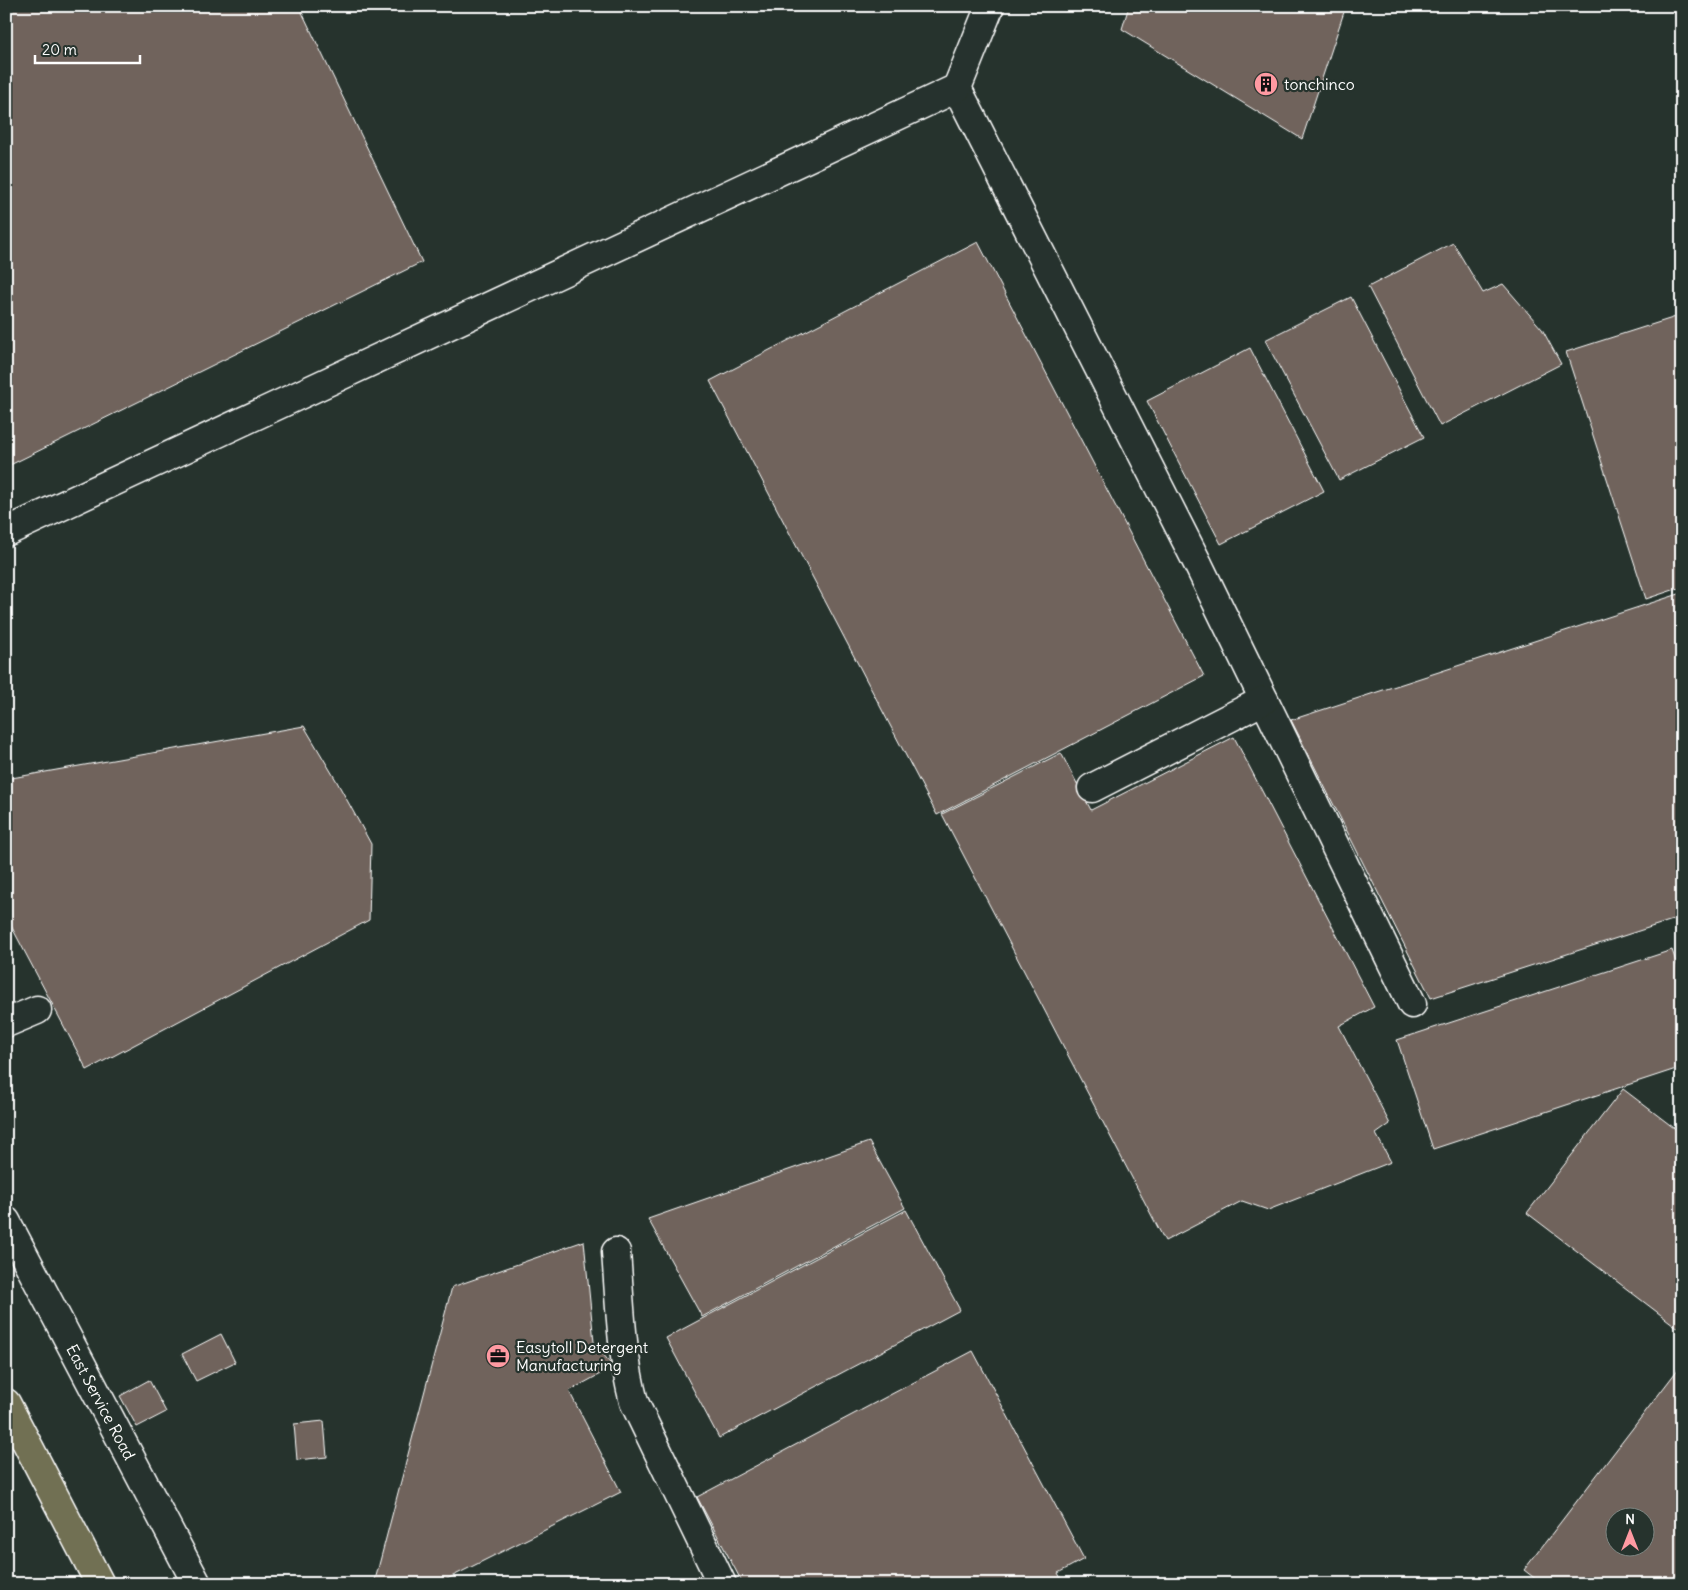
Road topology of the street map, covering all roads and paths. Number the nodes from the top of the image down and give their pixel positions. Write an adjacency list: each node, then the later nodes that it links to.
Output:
1 (990, 6): 2 (street)
2 (957, 88): 3 (street); 4 (street)
3 (6, 532)
4 (1264, 700): 5 (street); 6 (street)
5 (1092, 788)
6 (1412, 1004)
7 (37, 1010): 8 (street)
8 (6, 1024)
9 (6, 1221): 13 (street, East Service Road)
10 (616, 1252): 14 (street)
11 (6, 1403): 12 (highway)
12 (100, 1584)
13 (197, 1584)
14 (722, 1584)

